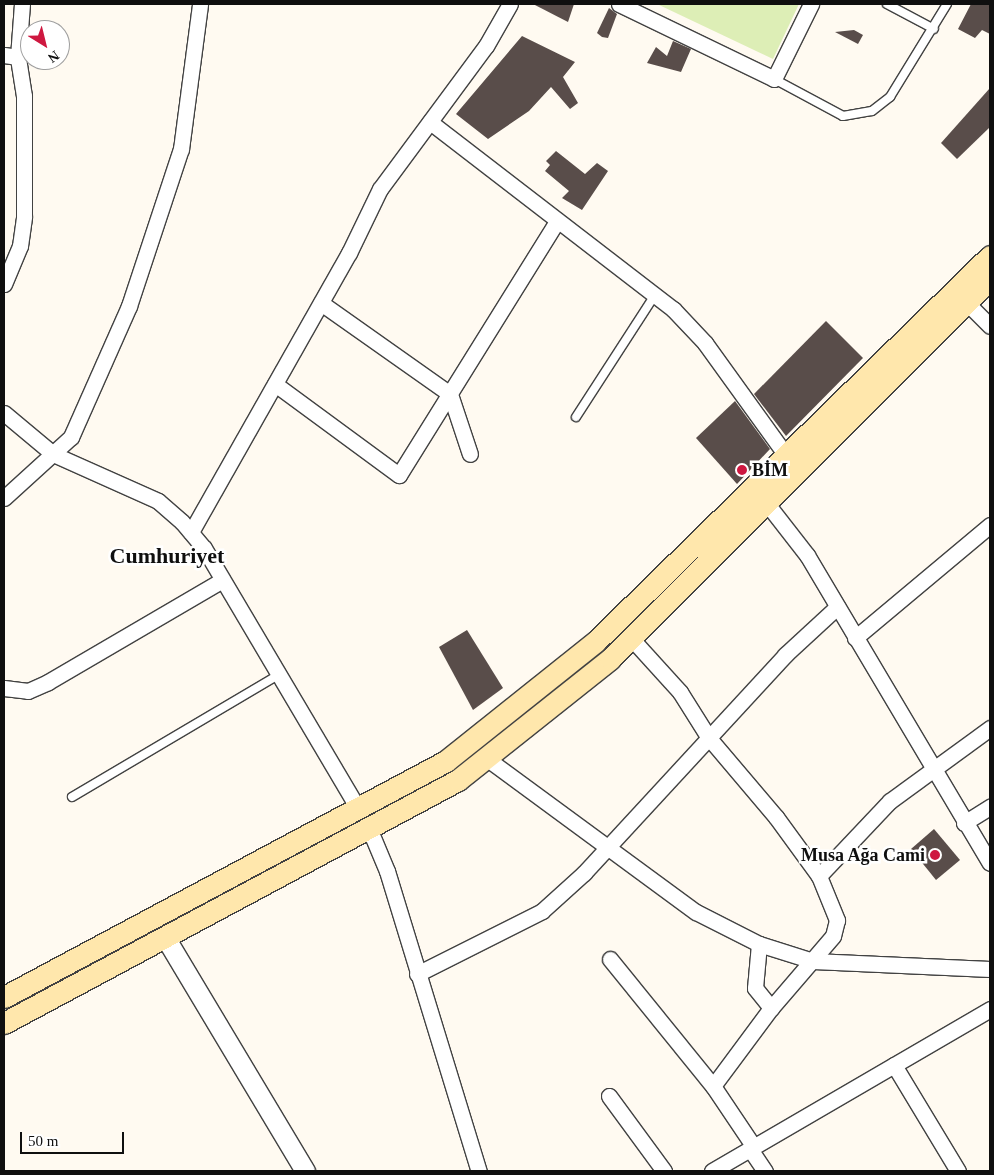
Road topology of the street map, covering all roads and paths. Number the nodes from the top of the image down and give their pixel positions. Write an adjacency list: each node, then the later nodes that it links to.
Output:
1 (22, 4): 10 (street)
2 (200, 4): 25 (street)
3 (618, 4): 8 (street)
4 (811, 4): 11 (street)
5 (888, 4): 9 (lane)
6 (947, 4): 9 (lane)
7 (506, 5): 12 (street)
8 (645, 9): 11 (street)
9 (934, 28): 11 (lane)
10 (11, 56): 16 (street)
11 (774, 78)
12 (430, 122): 13 (street); 19 (street)
13 (556, 223): 17 (street); 22 (street)
14 (990, 256): 18 (main road)
15 (990, 279): 18 (main road)
16 (4, 284)
17 (655, 295): 24 (lane); 27 (street)
18 (960, 296): 20 (street); 27 (main road); 30 (main road)
19 (321, 303): 21 (street); 22 (street)
20 (990, 326)
21 (275, 384): 22 (street); 32 (street)
22 (450, 394): 26 (street)
23 (4, 413): 25 (street)
24 (576, 417)
25 (53, 454): 29 (street); 32 (street)
26 (470, 454)
27 (785, 454): 28 (main road)
28 (752, 486): 30 (street); 45 (main road)
29 (4, 498)
30 (768, 504): 34 (street); 35 (main road)
31 (990, 525): 36 (street)
32 (191, 532): 33 (street)
33 (221, 581): 37 (street); 38 (street)
34 (838, 607): 36 (street); 40 (street)
35 (631, 638): 40 (street); 41 (main road)
36 (855, 638): 42 (street)
37 (277, 676): 43 (lane); 45 (street)
38 (4, 688)
39 (990, 728): 42 (street)
40 (710, 738): 48 (street); 50 (street)
41 (486, 758): 47 (main road); 48 (street)
42 (931, 769): 46 (street); 50 (street)
43 (72, 797)
44 (990, 807): 46 (street)
45 (358, 808): 57 (main road)
46 (964, 823): 49 (street)
47 (369, 828): 51 (main road); 56 (street)
48 (606, 848): 52 (street); 56 (street)
49 (990, 863)
50 (819, 876): 54 (street)
51 (165, 937): 60 (main road); 65 (street)
52 (759, 944): 54 (street); 58 (street)
53 (610, 959): 62 (street)
54 (813, 960): 55 (street); 58 (street)
55 (990, 969)
56 (417, 974): 66 (street)
57 (4, 997)
58 (770, 1008): 62 (street)
59 (990, 1009): 61 (street)
60 (4, 1023)
61 (894, 1065): 64 (street); 70 (street)
62 (713, 1086): 64 (street)
63 (609, 1096): 67 (street)
64 (752, 1148): 68 (street); 69 (street)
65 (305, 1171)
66 (479, 1171)
67 (664, 1171)
68 (712, 1171)
69 (765, 1171)
70 (958, 1171)

